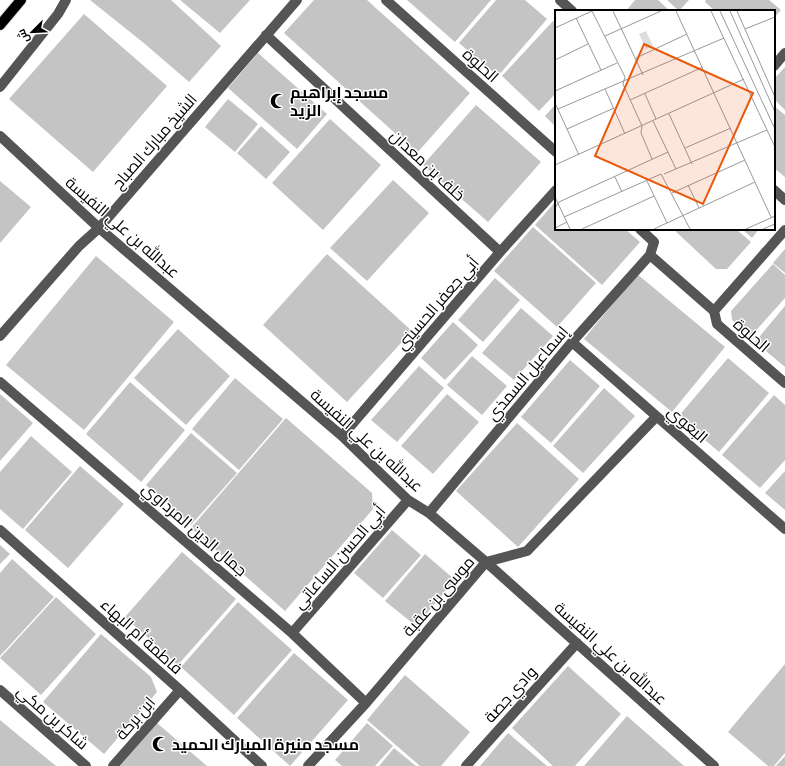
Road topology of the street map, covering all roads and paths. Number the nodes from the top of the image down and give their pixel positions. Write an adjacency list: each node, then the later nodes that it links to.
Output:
1 (21, 0): 7 (main road)
2 (66, 0): 11 (street)
3 (296, 0): 8 (street, الشيخ مبارك الصباح)
4 (386, 0): 13 (street, الحلوة)
5 (560, 0): 6 (street)
6 (571, 10)
7 (0, 25)
8 (266, 35): 17 (street, الشيخ مبارك الصباح); 20 (street, خلف بن معدان)
9 (785, 53): 10 (street)
10 (775, 65)
11 (0, 87)
12 (0, 136): 17 (street, عبدالله بن علي النفيسة)
13 (555, 151)
14 (555, 191): 20 (street, أبي جعفر الحسيني)
15 (775, 191): 16 (street)
16 (785, 200)
17 (99, 228): 23 (street, الشيخ مبارك الصباح); 28 (street, عبدالله بن علي النفيسة)
18 (641, 230): 21 (street)
19 (785, 230): 22 (street)
20 (500, 252): 28 (street, أبي جعفر الحسيني)
21 (650, 255): 22 (street, الحلوة); 24 (street, إسماعيل السمذي)
22 (714, 311): 26 (street, الحلوة)
23 (0, 336)
24 (572, 342): 27 (street, البغوي); 30 (street, إسماعيل السمذي)
25 (0, 382): 34 (street, جمال الدين المرداوي)
26 (785, 383)
27 (656, 417): 31 (street, البغوي); 33 (street, موسى بن عقبة)
28 (342, 436): 29 (street, عبدالله بن علي النفيسة)
29 (408, 500): 30 (street, عبدالله بن علي النفيسة); 34 (street, أبي الحسن الساعاتي)
30 (429, 513): 33 (street, عبدالله بن علي النفيسة)
31 (785, 529)
32 (0, 530): 37 (street, فاطمة أم البهاء)
33 (486, 562): 35 (street, عبدالله بن علي النفيسة); 38 (street, موسى بن عقبة)
34 (292, 633): 38 (street, جمال الدين المرداوي)
35 (577, 643): 43 (street, وادي جصة); 44 (street, عبدالله بن علي النفيسة)
36 (0, 690): 39 (street, شاكر بن مكي)
37 (180, 690): 40 (street, ابن بركة); 41 (street, فاطمة أم البهاء)
38 (366, 703): 42 (street, موسى بن عقبة)
39 (86, 766)
40 (113, 766)
41 (262, 766)
42 (308, 766)
43 (466, 766)
44 (714, 766)

